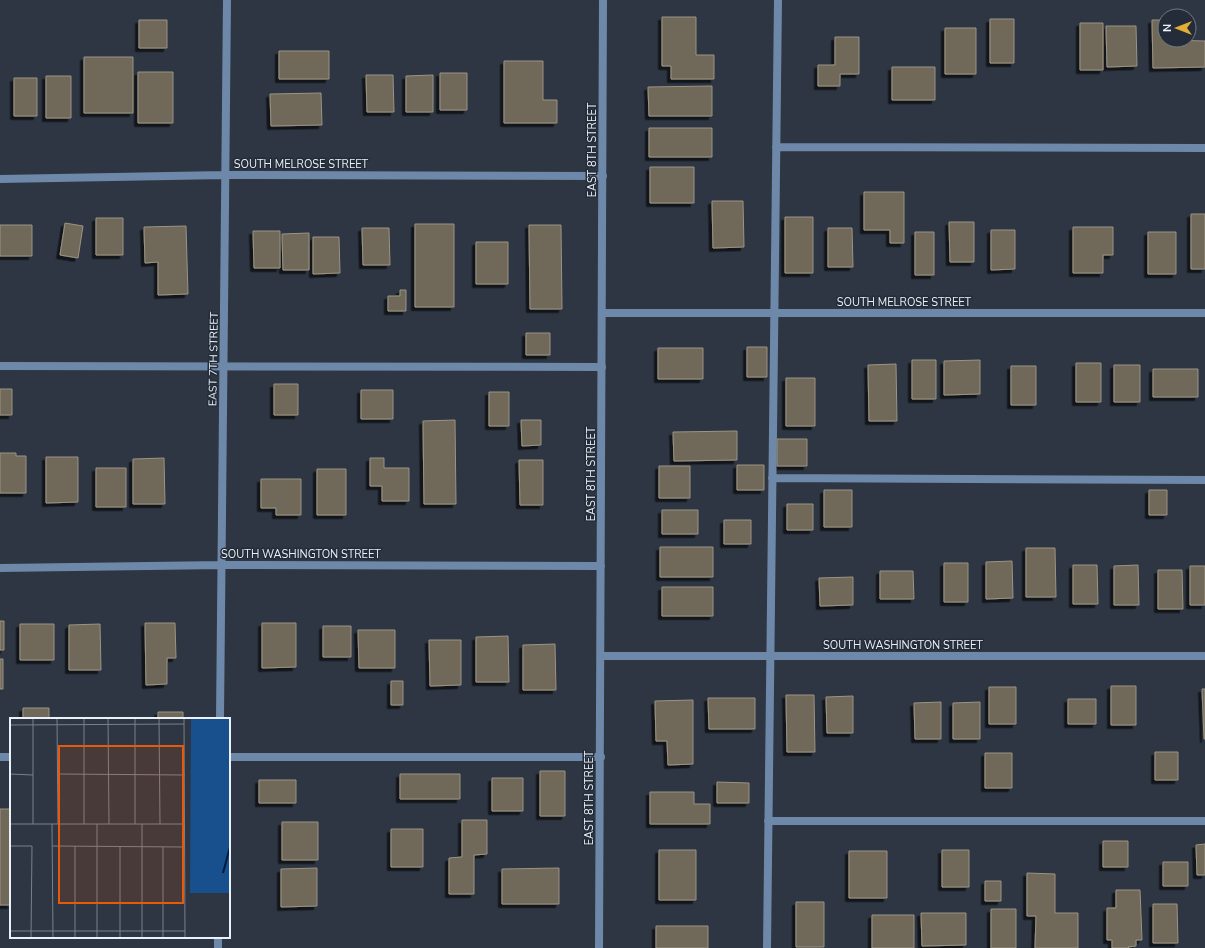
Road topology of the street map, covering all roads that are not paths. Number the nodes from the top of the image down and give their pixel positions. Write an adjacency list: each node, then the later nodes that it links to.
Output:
1 (227, 0): 6 (street, EAST 7TH STREET)
2 (604, 0): 7 (street, EAST 8TH STREET)
3 (778, 0): 4 (street)
4 (776, 147): 5 (street); 10 (street)
5 (1205, 148)
6 (225, 175): 7 (street, SOUTH MELROSE STREET); 8 (street, SOUTH MELROSE STREET); 13 (street, EAST 7TH STREET)
7 (603, 176): 9 (street, EAST 8TH STREET)
8 (0, 179)
9 (602, 313): 10 (street, SOUTH MELROSE STREET); 14 (street, EAST 8TH STREET)
10 (774, 313): 11 (street, SOUTH MELROSE STREET); 15 (street)
11 (1205, 313)
12 (0, 366): 13 (street)
13 (223, 367): 14 (street); 17 (street, EAST 7TH STREET)
14 (602, 367): 18 (street, EAST 8TH STREET)
15 (772, 478): 16 (street); 21 (street)
16 (1205, 480)
17 (222, 565): 18 (street, SOUTH WASHINGTON STREET); 19 (street, SOUTH WASHINGTON STREET); 23 (street, EAST 7TH STREET)
18 (601, 566): 20 (street, EAST 8TH STREET)
19 (0, 568)
20 (601, 656): 21 (street, SOUTH WASHINGTON STREET); 25 (street, EAST 8TH STREET)
21 (770, 656): 22 (street, SOUTH WASHINGTON STREET); 26 (street)
22 (1205, 656)
23 (220, 718)
24 (230, 757): 25 (street)
25 (600, 757): 28 (street, EAST 8TH STREET)
26 (768, 821): 27 (street); 29 (street)
27 (1205, 821)
28 (599, 948)
29 (767, 948)

